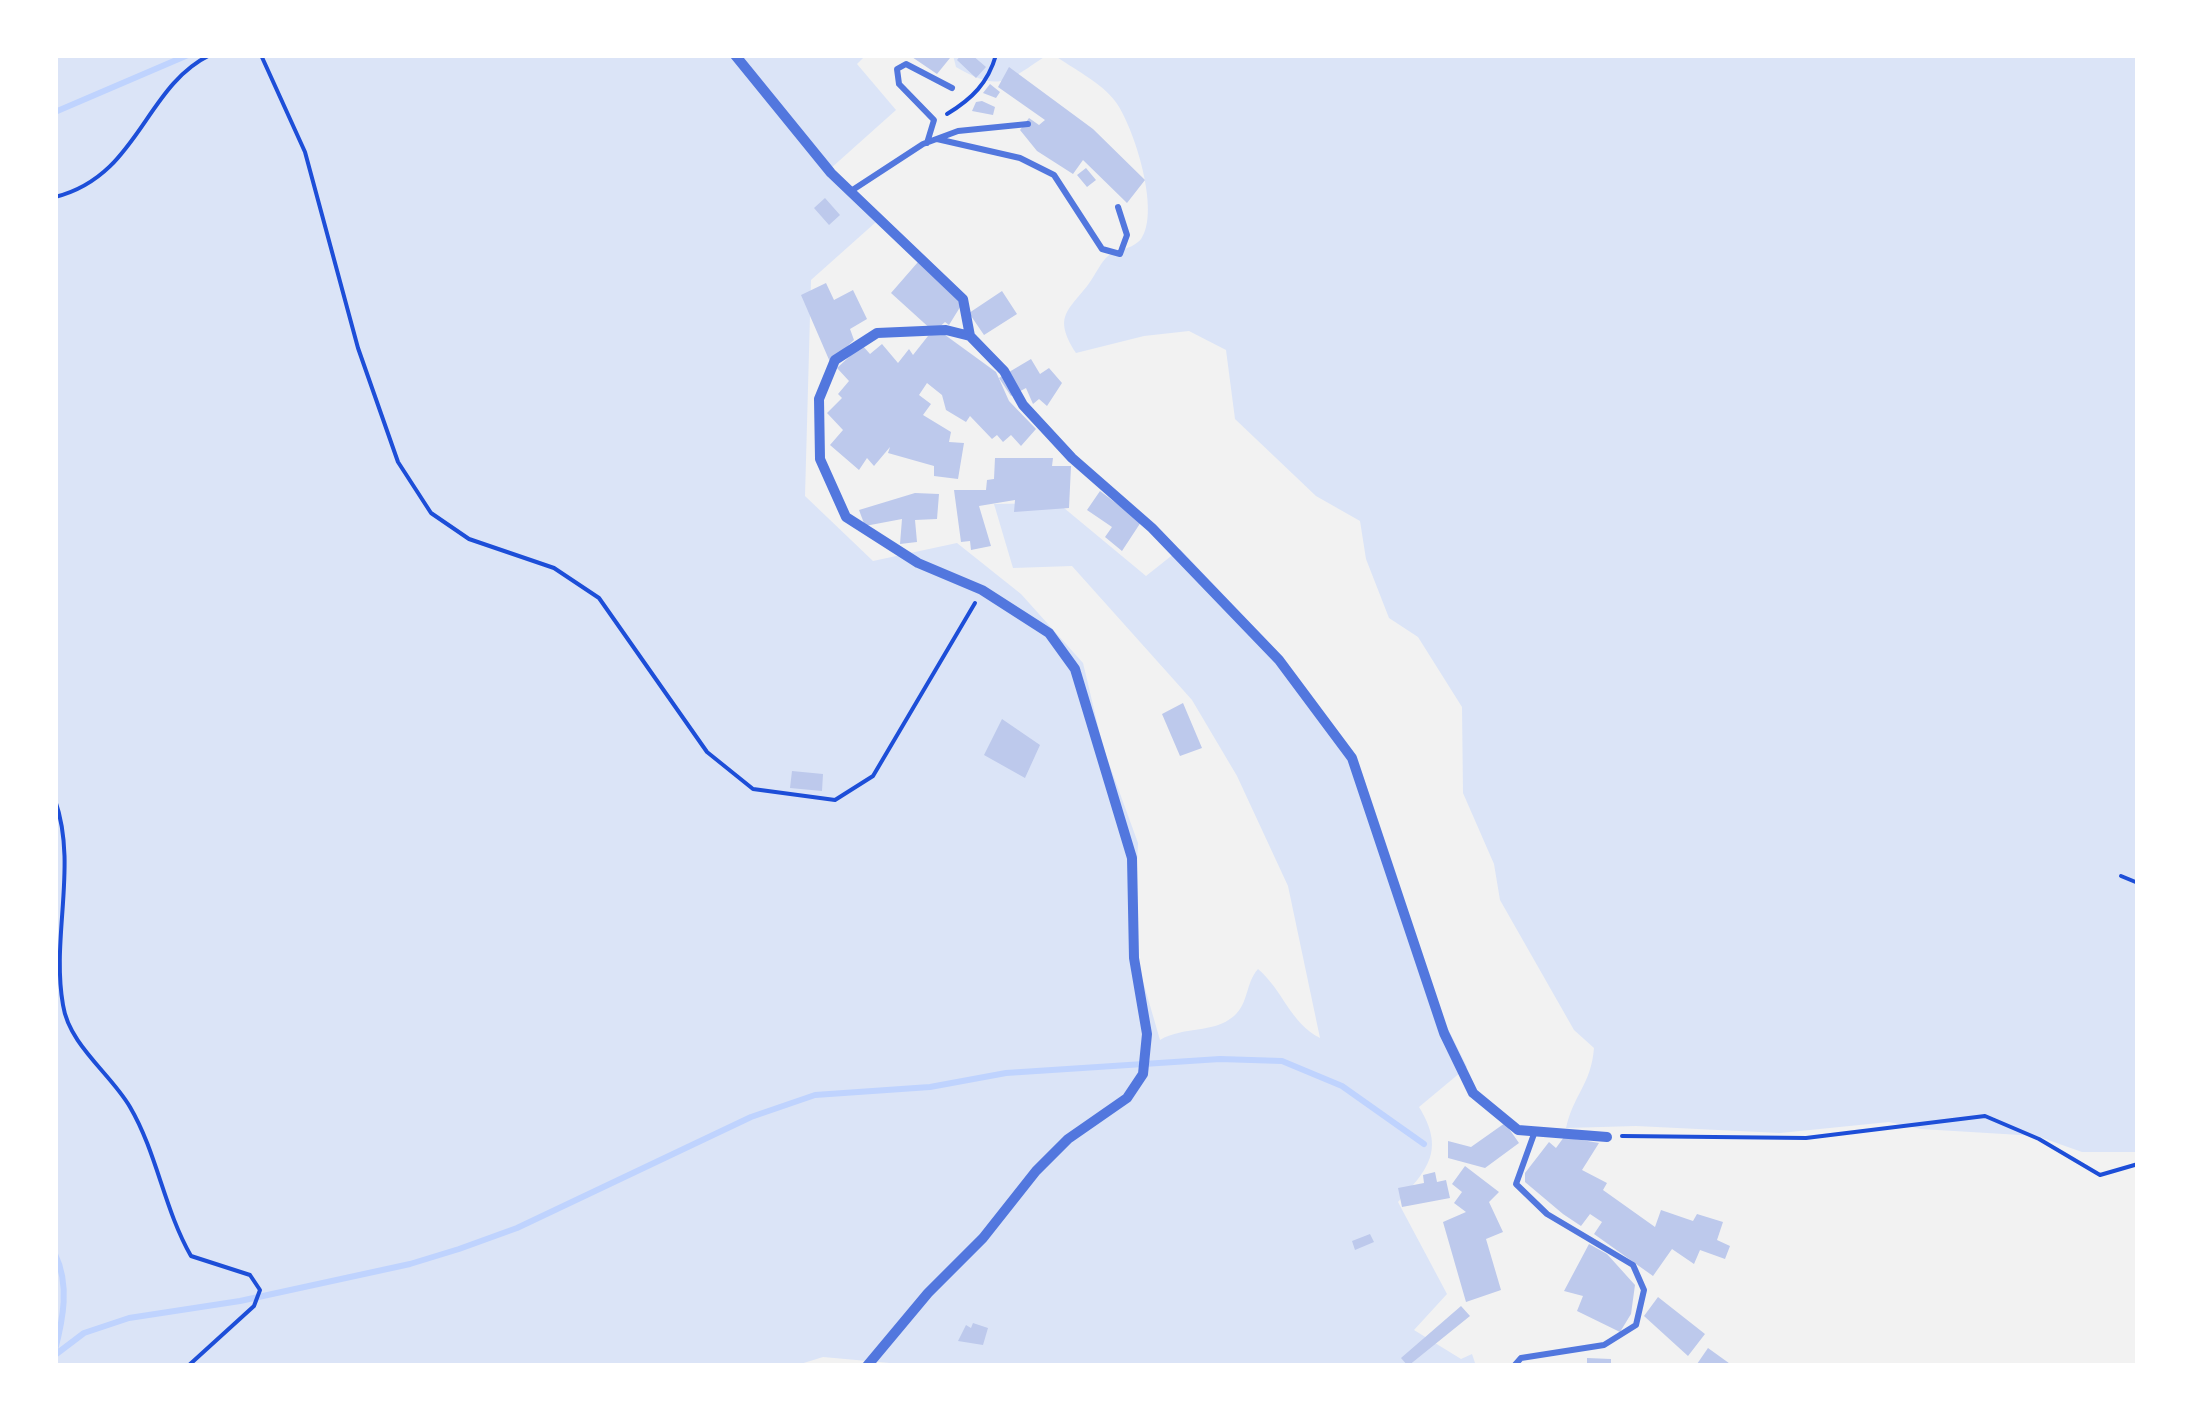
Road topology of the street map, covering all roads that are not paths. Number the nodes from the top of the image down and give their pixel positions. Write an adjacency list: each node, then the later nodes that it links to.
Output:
1 (735, 55): 6 (street)
2 (952, 88): 5 (lane)
3 (1028, 124): 4 (lane)
4 (937, 139): 5 (lane); 7 (lane)
5 (927, 143): 6 (lane)
6 (850, 192): 8 (street)
7 (1118, 208)
8 (970, 336): 9 (street); 11 (street)
9 (1534, 1134): 10 (street); 12 (lane)
10 (1607, 1137)
11 (867, 1366)
12 (1514, 1366)

